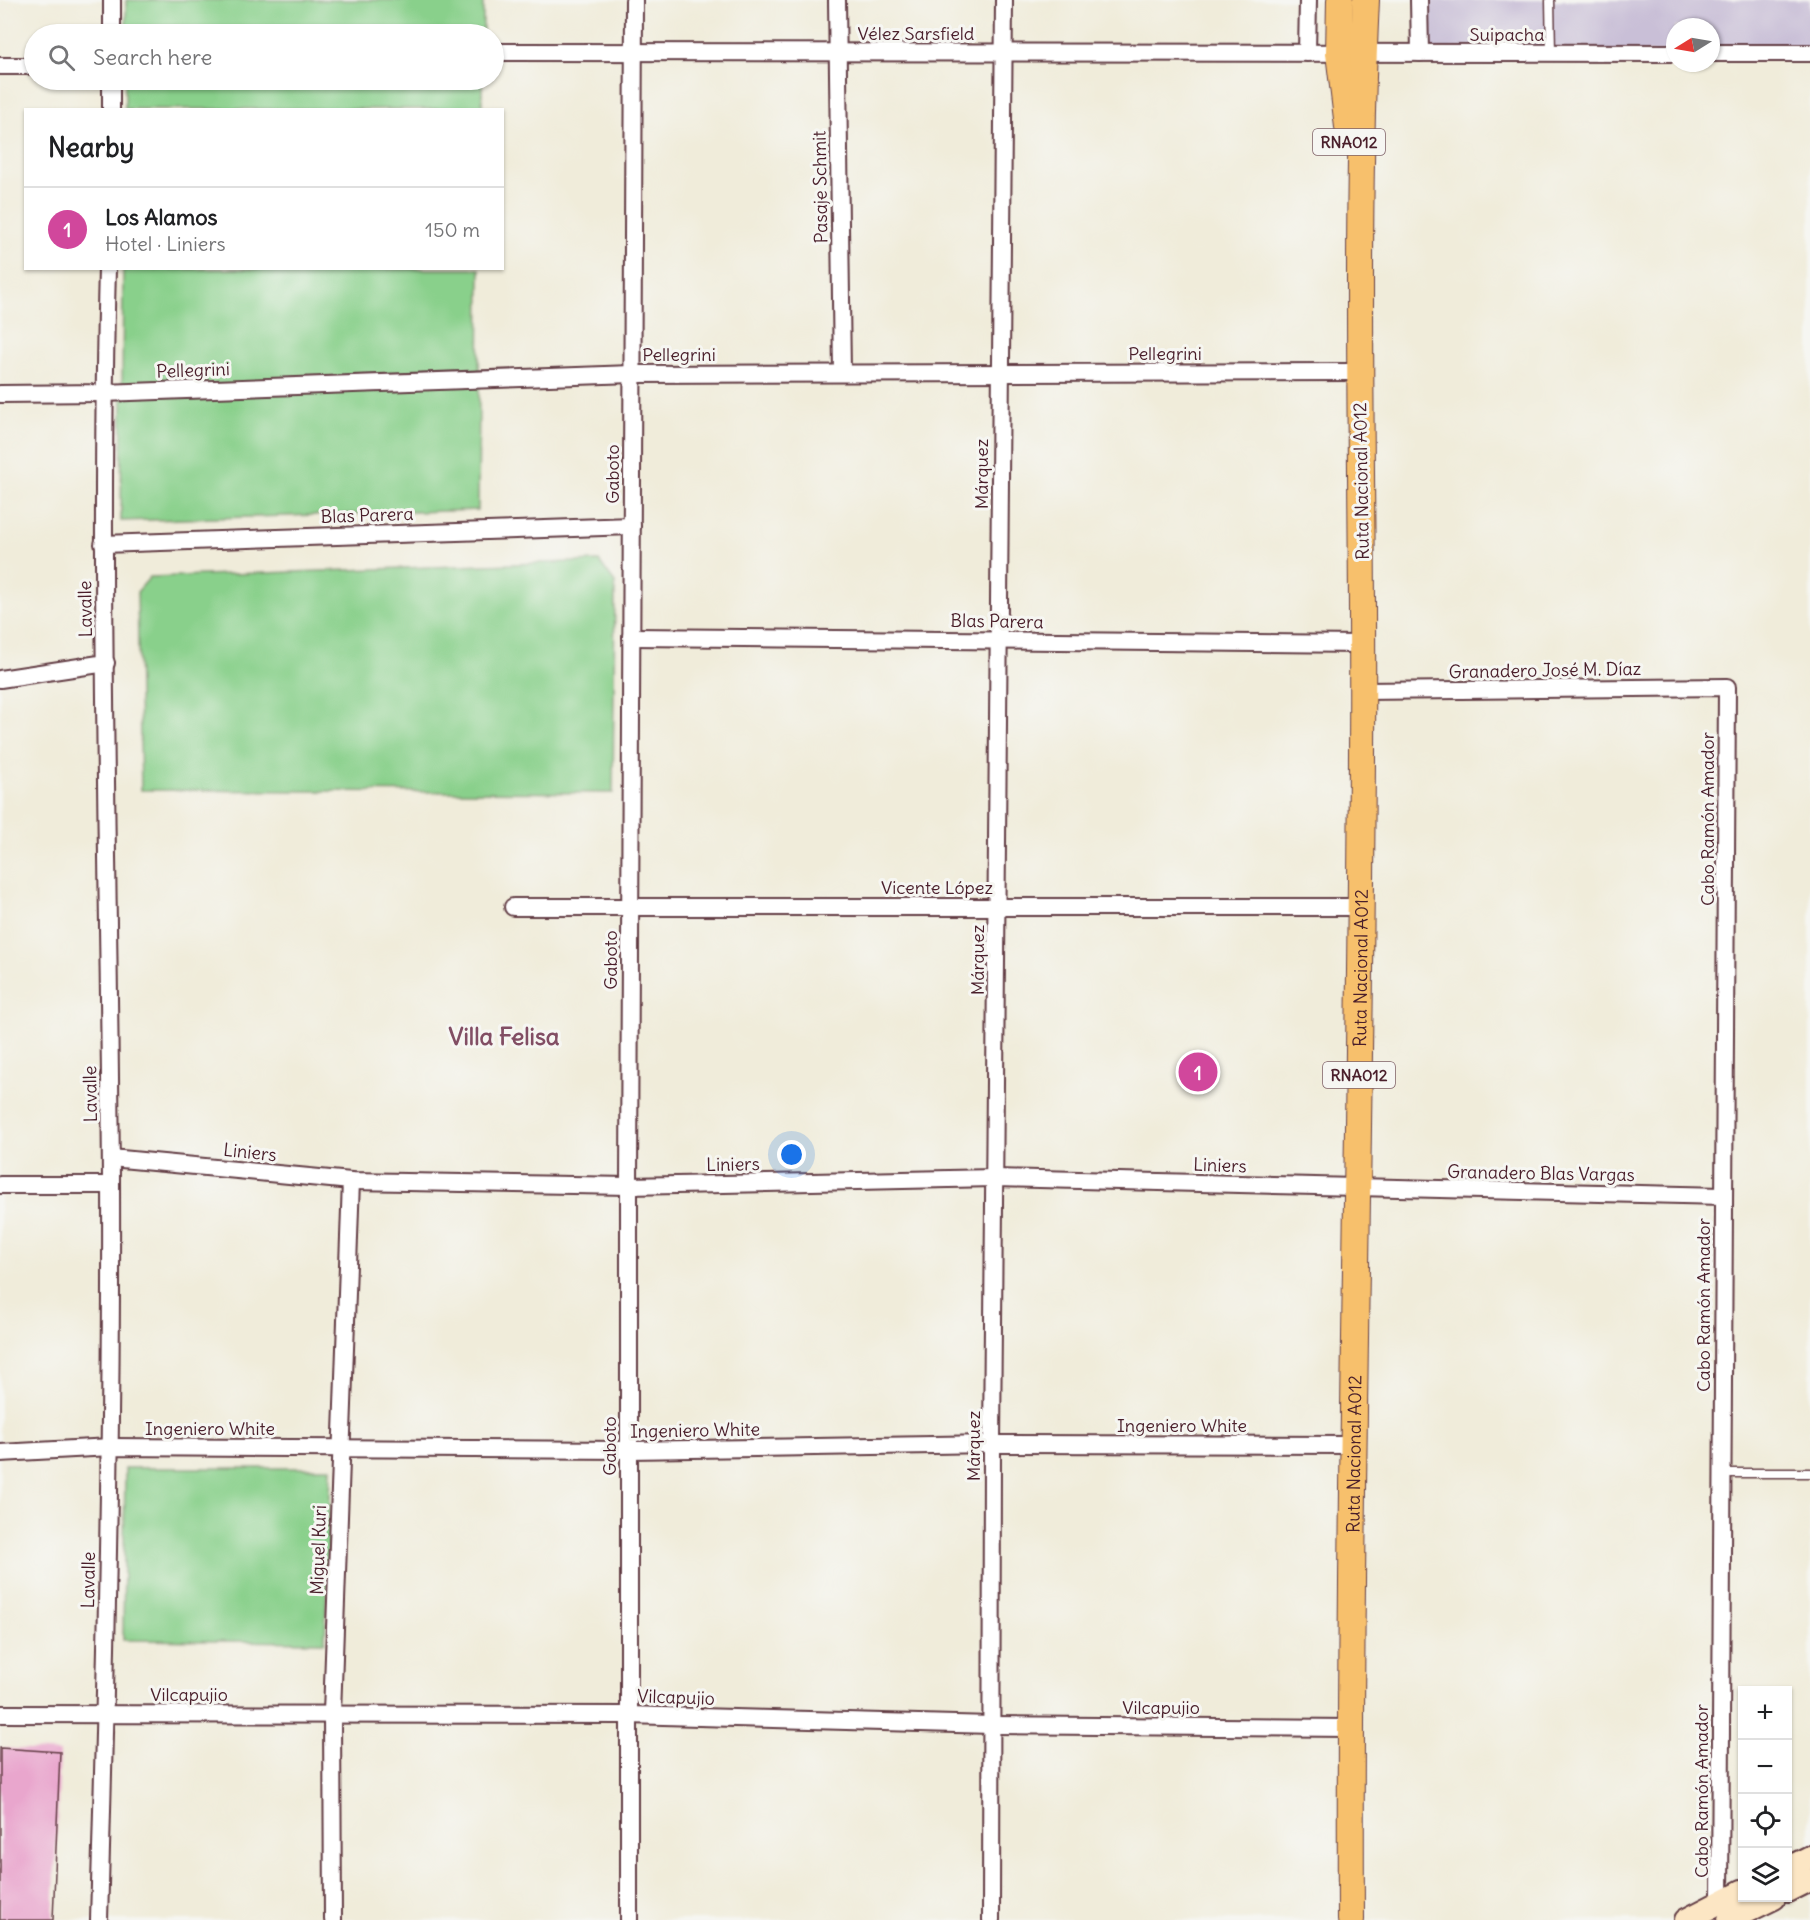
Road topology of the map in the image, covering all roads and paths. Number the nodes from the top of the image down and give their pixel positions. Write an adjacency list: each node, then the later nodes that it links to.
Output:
1 (112, 0): 10 (street)
2 (634, 0): 12 (street, Gaboto)
3 (837, 0): 13 (street, Pasaje Schmit)
4 (1004, 0): 14 (street, Márquez)
5 (1308, 0): 15 (street)
6 (1340, 0): 16 (main road, Ruta Nacional A012 / RNA012)
7 (1366, 0): 16 (main road, Ruta Nacional A012 / RNA012)
8 (1419, 0): 17 (street)
9 (1550, 0): 18 (lane)
10 (112, 24)
11 (504, 52): 12 (street, Vélez Sarsfield)
12 (634, 52): 13 (street, Vélez Sarsfield); 30 (street, Gaboto)
13 (837, 52): 14 (street, Vélez Sarsfield); 28 (street, Pasaje Schmit)
14 (1004, 52): 15 (street, Vélez Sarsfield); 29 (street, Márquez)
15 (1308, 53): 16 (street, Vélez Sarsfield)
16 (1352, 53): 17 (street, Suipacha); 27 (main road, Ruta Nacional A012 / RNA012)
17 (1420, 53): 18 (street, Suipacha)
18 (1551, 53): 19 (street, Suipacha)
19 (1666, 53)
20 (1720, 53): 21 (street)
21 (1810, 53)
22 (0, 66): 23 (street)
23 (24, 66)
24 (111, 90): 25 (street)
25 (111, 108)
26 (106, 270): 31 (street, Lavalle)
27 (1359, 372): 29 (street, Pellegrini); 37 (main road, Ruta Nacional A012 / RNA012)
28 (842, 373): 29 (street, Pellegrini); 30 (street, Pellegrini)
29 (1001, 373): 36 (street, Márquez)
30 (632, 374): 31 (street, Pellegrini); 33 (street, Gaboto)
31 (103, 393): 32 (street, Pellegrini); 34 (street, Lavalle)
32 (0, 394)
33 (632, 526): 34 (street, Blas Parera); 35 (street, Gaboto)
34 (103, 544): 38 (street, Lavalle)
35 (631, 637): 36 (street, Blas Parera); 43 (street, Gaboto)
36 (999, 640): 37 (street, Blas Parera); 44 (street, Márquez)
37 (1363, 644): 41 (main road, Ruta Nacional A012 / RNA012)
38 (106, 663): 39 (street); 46 (street, Lavalle)
39 (0, 679)
40 (1727, 687): 41 (street, Granadero José M. Díaz); 53 (street, Cabo Ramón Amador)
41 (1363, 692): 45 (main road, Ruta Nacional A012 / RNA012)
42 (513, 907): 43 (street, Vicente López)
43 (630, 907): 44 (street, Vicente López); 51 (street, Gaboto)
44 (997, 907): 45 (street, Vicente López); 47 (street, Márquez)
45 (1361, 907): 52 (main road, Ruta Nacional A012 / RNA012)
46 (111, 1158): 48 (street, Liniers); 50 (street, Lavalle)
47 (994, 1178): 51 (street, Liniers); 52 (street, Liniers); 54 (street, Márquez)
48 (351, 1181): 51 (street, Liniers); 57 (street, Miguel Kuri)
49 (0, 1185): 50 (street)
50 (111, 1185): 56 (street, Lavalle)
51 (629, 1186): 58 (street, Gaboto)
52 (1358, 1188): 53 (street, Granadero Blas Vargas); 55 (main road, Ruta Nacional A012 / RNA012)
53 (1723, 1196): 60 (street, Cabo Ramón Amador)
54 (992, 1444): 55 (street, Ingeniero White); 58 (street, Ingeniero White); 66 (street, Márquez)
55 (1355, 1445): 67 (main road, Ruta Nacional A012 / RNA012)
56 (111, 1447): 57 (street, Ingeniero White); 59 (street, Ingeniero White); 62 (street, Lavalle)
57 (341, 1449): 58 (street, Ingeniero White); 63 (street, Miguel Kuri)
58 (628, 1450): 65 (street, Gaboto)
59 (0, 1453)
60 (1722, 1473): 61 (lane); 74 (street, Cabo Ramón Amador)
61 (1810, 1473)
62 (105, 1713): 63 (street, Vilcapujio); 64 (street, Vilcapujio); 75 (street, Lavalle)
63 (332, 1713): 65 (street, Vilcapujio); 76 (street, Miguel Kuri)
64 (0, 1714)
65 (627, 1715): 66 (street, Vilcapujio); 77 (street, Gaboto)
66 (992, 1725): 67 (street, Vilcapujio); 78 (street, Márquez)
67 (1350, 1728): 79 (main road, Ruta Nacional A012 / RNA012)
68 (1810, 1857): 69 (main road)
69 (1792, 1866)
70 (1810, 1880): 71 (main road)
71 (1792, 1889)
72 (1738, 1898): 74 (main road)
73 (1762, 1902): 74 (main road)
74 (1728, 1913): 80 (main road)
75 (99, 1920)
76 (333, 1920)
77 (629, 1920)
78 (991, 1920)
79 (1352, 1920)
80 (1686, 1920)

